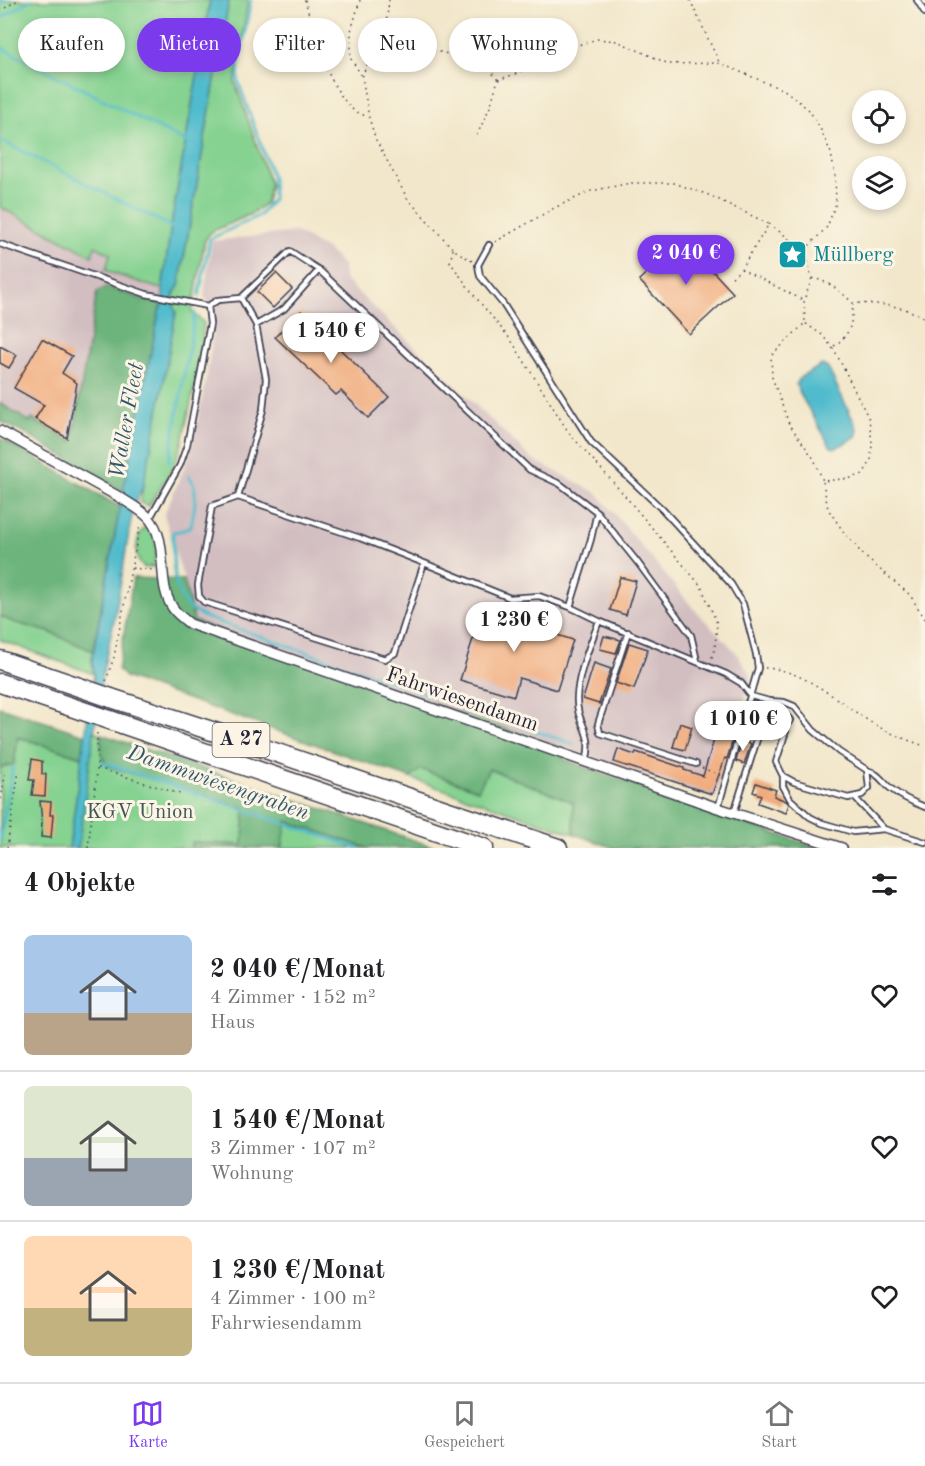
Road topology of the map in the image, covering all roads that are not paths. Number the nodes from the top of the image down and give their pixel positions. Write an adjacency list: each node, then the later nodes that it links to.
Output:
1 (917, 0): 2 (lane)
2 (925, 13)
3 (0, 244): 7 (lane)
4 (489, 245): 22 (lane)
5 (319, 270): 6 (lane); 8 (lane); 11 (lane)
6 (241, 298): 7 (lane); 8 (lane)
7 (208, 306): 12 (lane)
8 (256, 325): 10 (lane)
9 (0, 431): 12 (street)
10 (238, 497): 13 (lane); 13 (lane)
11 (597, 512): 14 (lane); 19 (lane)
12 (144, 514): 27 (street, Fahrwiesendamm)
13 (424, 563): 14 (lane)
14 (570, 608): 15 (lane)
15 (599, 621): 16 (lane); 27 (lane)
16 (628, 632): 19 (lane); 28 (lane)
17 (0, 648): 20 (highway)
18 (0, 660): 20 (highway, A 27)
19 (697, 661): 22 (lane)
20 (30, 670): 38 (highway, A 27, bridge)
21 (0, 683): 37 (highway, A 27, bridge)
22 (752, 696): 23 (lane); 33 (lane)
23 (769, 701): 24 (lane); 29 (lane)
24 (767, 709): 25 (lane); 34 (lane)
25 (789, 722)
26 (786, 731): 30 (lane)
27 (586, 762): 33 (street, Fahrwiesendamm)
28 (696, 764)
29 (867, 770): 31 (lane); 32 (lane)
30 (783, 776): 31 (lane); 35 (lane)
31 (854, 797): 35 (lane)
32 (925, 807)
33 (718, 808): 34 (street, Fahrwiesendamm)
34 (734, 813): 39 (street, Fahrwiesendamm)
35 (884, 829): 36 (lane)
36 (925, 843)
37 (484, 848)
38 (558, 848)
39 (842, 848)

